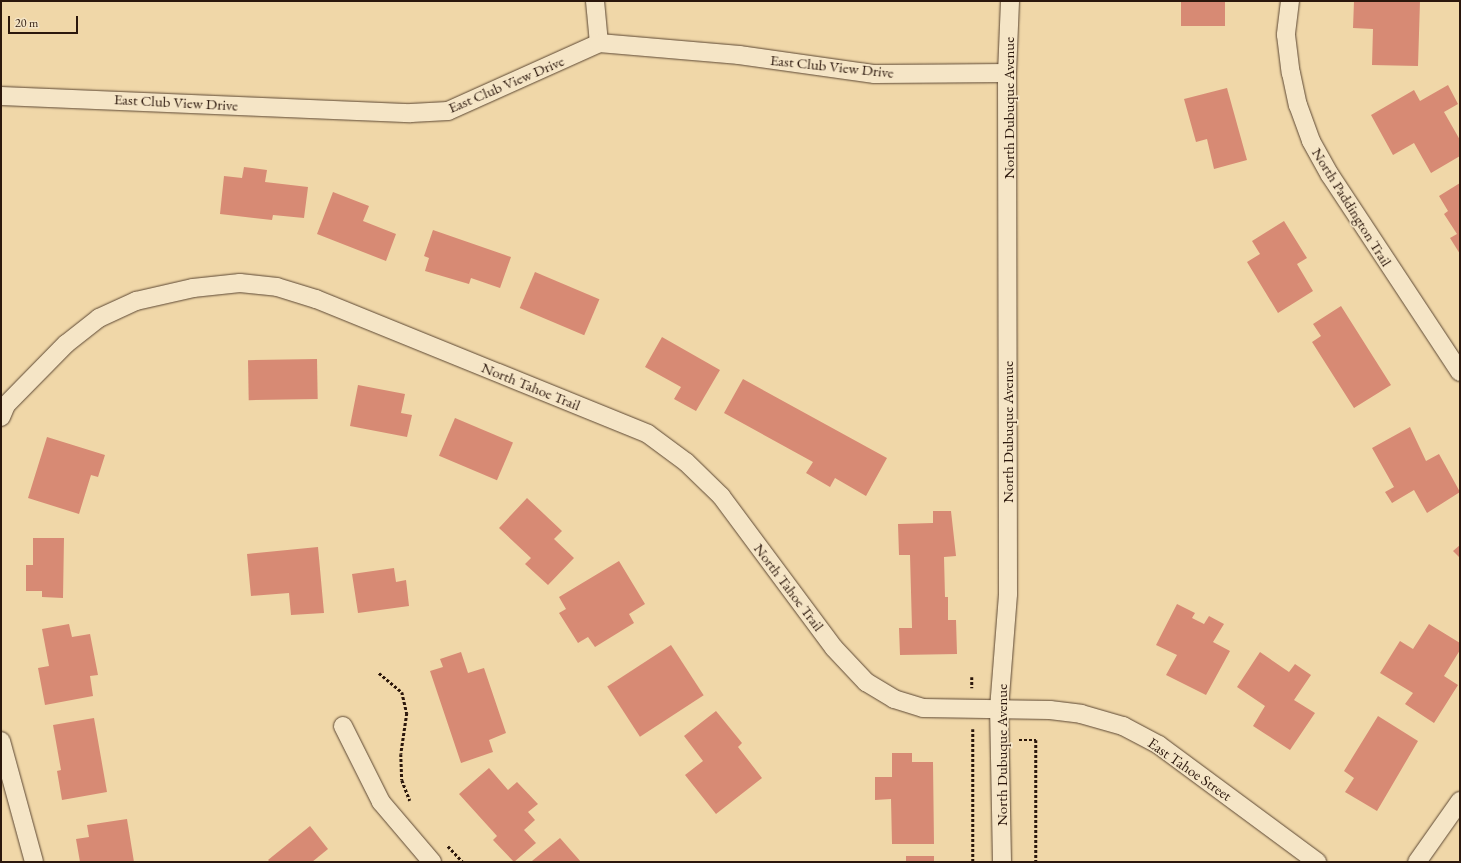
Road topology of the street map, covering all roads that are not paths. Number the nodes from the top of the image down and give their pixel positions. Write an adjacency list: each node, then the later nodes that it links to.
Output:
1 (595, 1): 4 (street)
2 (1010, 1): 5 (street, North Dubuque Avenue)
3 (1290, 1): 7 (street, North Paddington Trail)
4 (599, 43): 5 (street, East Club View Drive); 6 (street, East Club View Drive)
5 (1007, 73): 9 (street, North Dubuque Avenue)
6 (1, 96)
7 (1460, 372)
8 (1, 417): 9 (street, North Tahoe Trail)
9 (999, 709): 15 (street, North Dubuque Avenue); 16 (street, East Tahoe Street)
10 (343, 726): 14 (street)
11 (1, 741): 13 (street)
12 (1460, 801): 17 (street)
13 (34, 862)
14 (432, 862)
15 (1002, 862)
16 (1317, 862)
17 (1417, 862)

